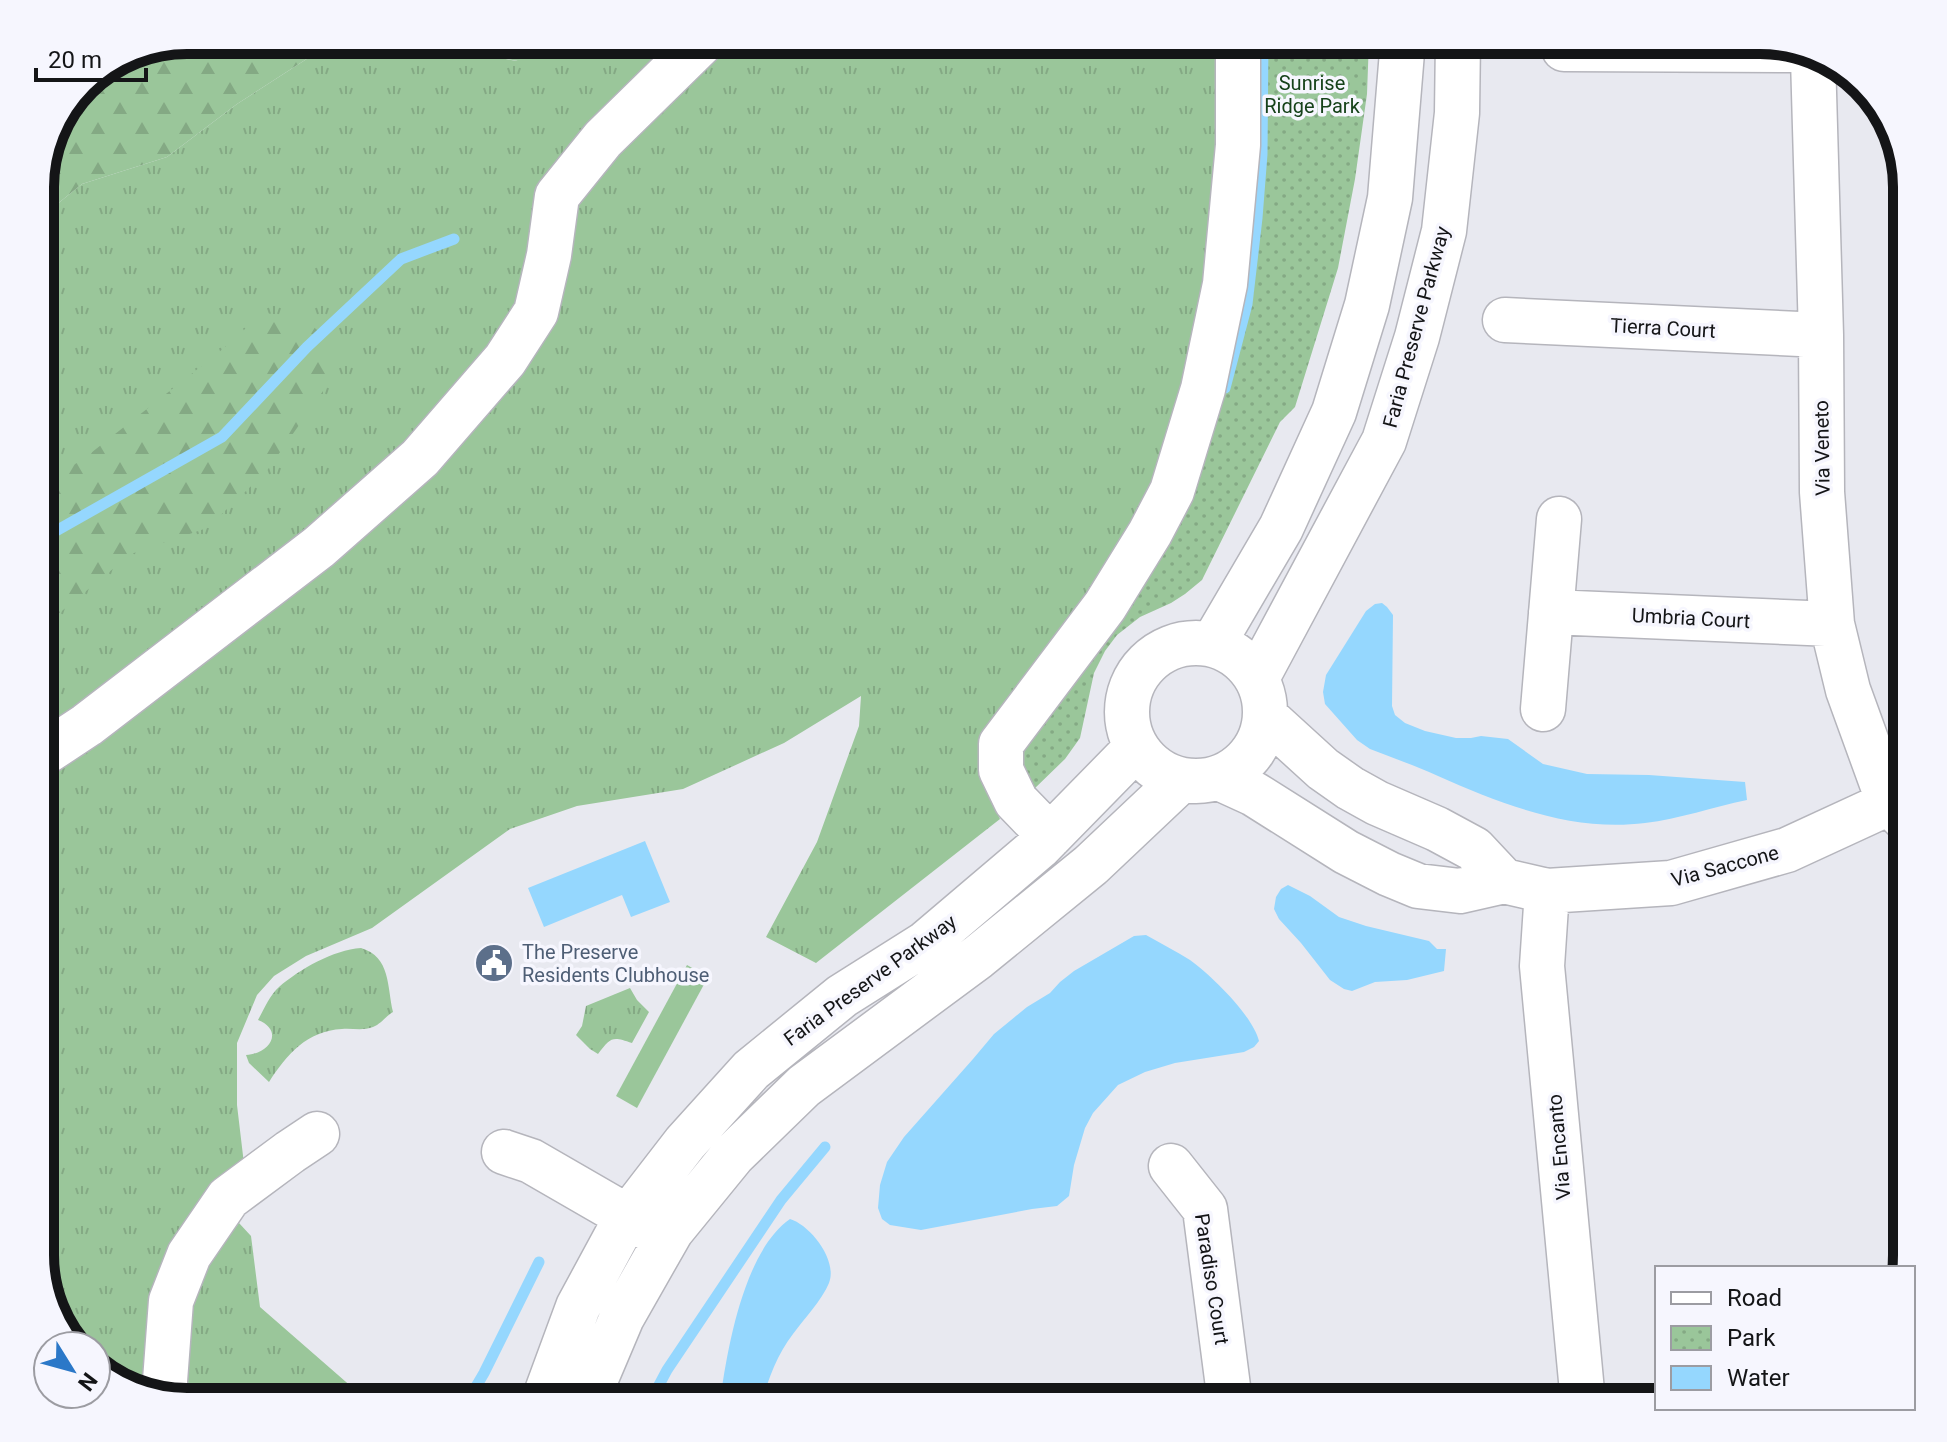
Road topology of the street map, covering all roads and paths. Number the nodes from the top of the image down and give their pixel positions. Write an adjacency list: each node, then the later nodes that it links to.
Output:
1 (690, 54): 14 (street)
2 (1238, 54): 19 (street)
3 (1402, 54): 11 (street)
4 (1458, 54): 12 (street, Faria Preserve Parkway)
5 (1813, 66): 7 (street, Via Veneto)
6 (1505, 320): 7 (street, Tierra Court)
7 (1821, 335): 10 (street, Via Veneto)
8 (1559, 519): 9 (street)
9 (1551, 612): 10 (street, Umbria Court); 13 (street)
10 (1832, 624): 17 (street, Via Veneto)
11 (1213, 644): 12 (street); 15 (street)
12 (1262, 698): 16 (street); 20 (street)
13 (1543, 709)
14 (54, 747)
15 (1136, 748): 16 (street); 19 (street, Faria Preserve Parkway)
16 (1200, 779): 20 (street, Via Saccone); 26 (street)
17 (1893, 800)
18 (1893, 814): 21 (street, Via Saccone)
19 (1050, 836): 25 (street, Faria Preserve Parkway)
20 (1504, 881): 21 (street, Via Saccone)
21 (1547, 891): 31 (street, Via Encanto)
22 (317, 1134): 27 (street)
23 (504, 1152): 25 (street)
24 (1171, 1166): 30 (street, Paradiso Court)
25 (629, 1216): 26 (street); 28 (street, Faria Preserve Parkway)
26 (666, 1240): 29 (street)
27 (165, 1385)
28 (548, 1388)
29 (592, 1388)
30 (1228, 1388)
31 (1582, 1388)

